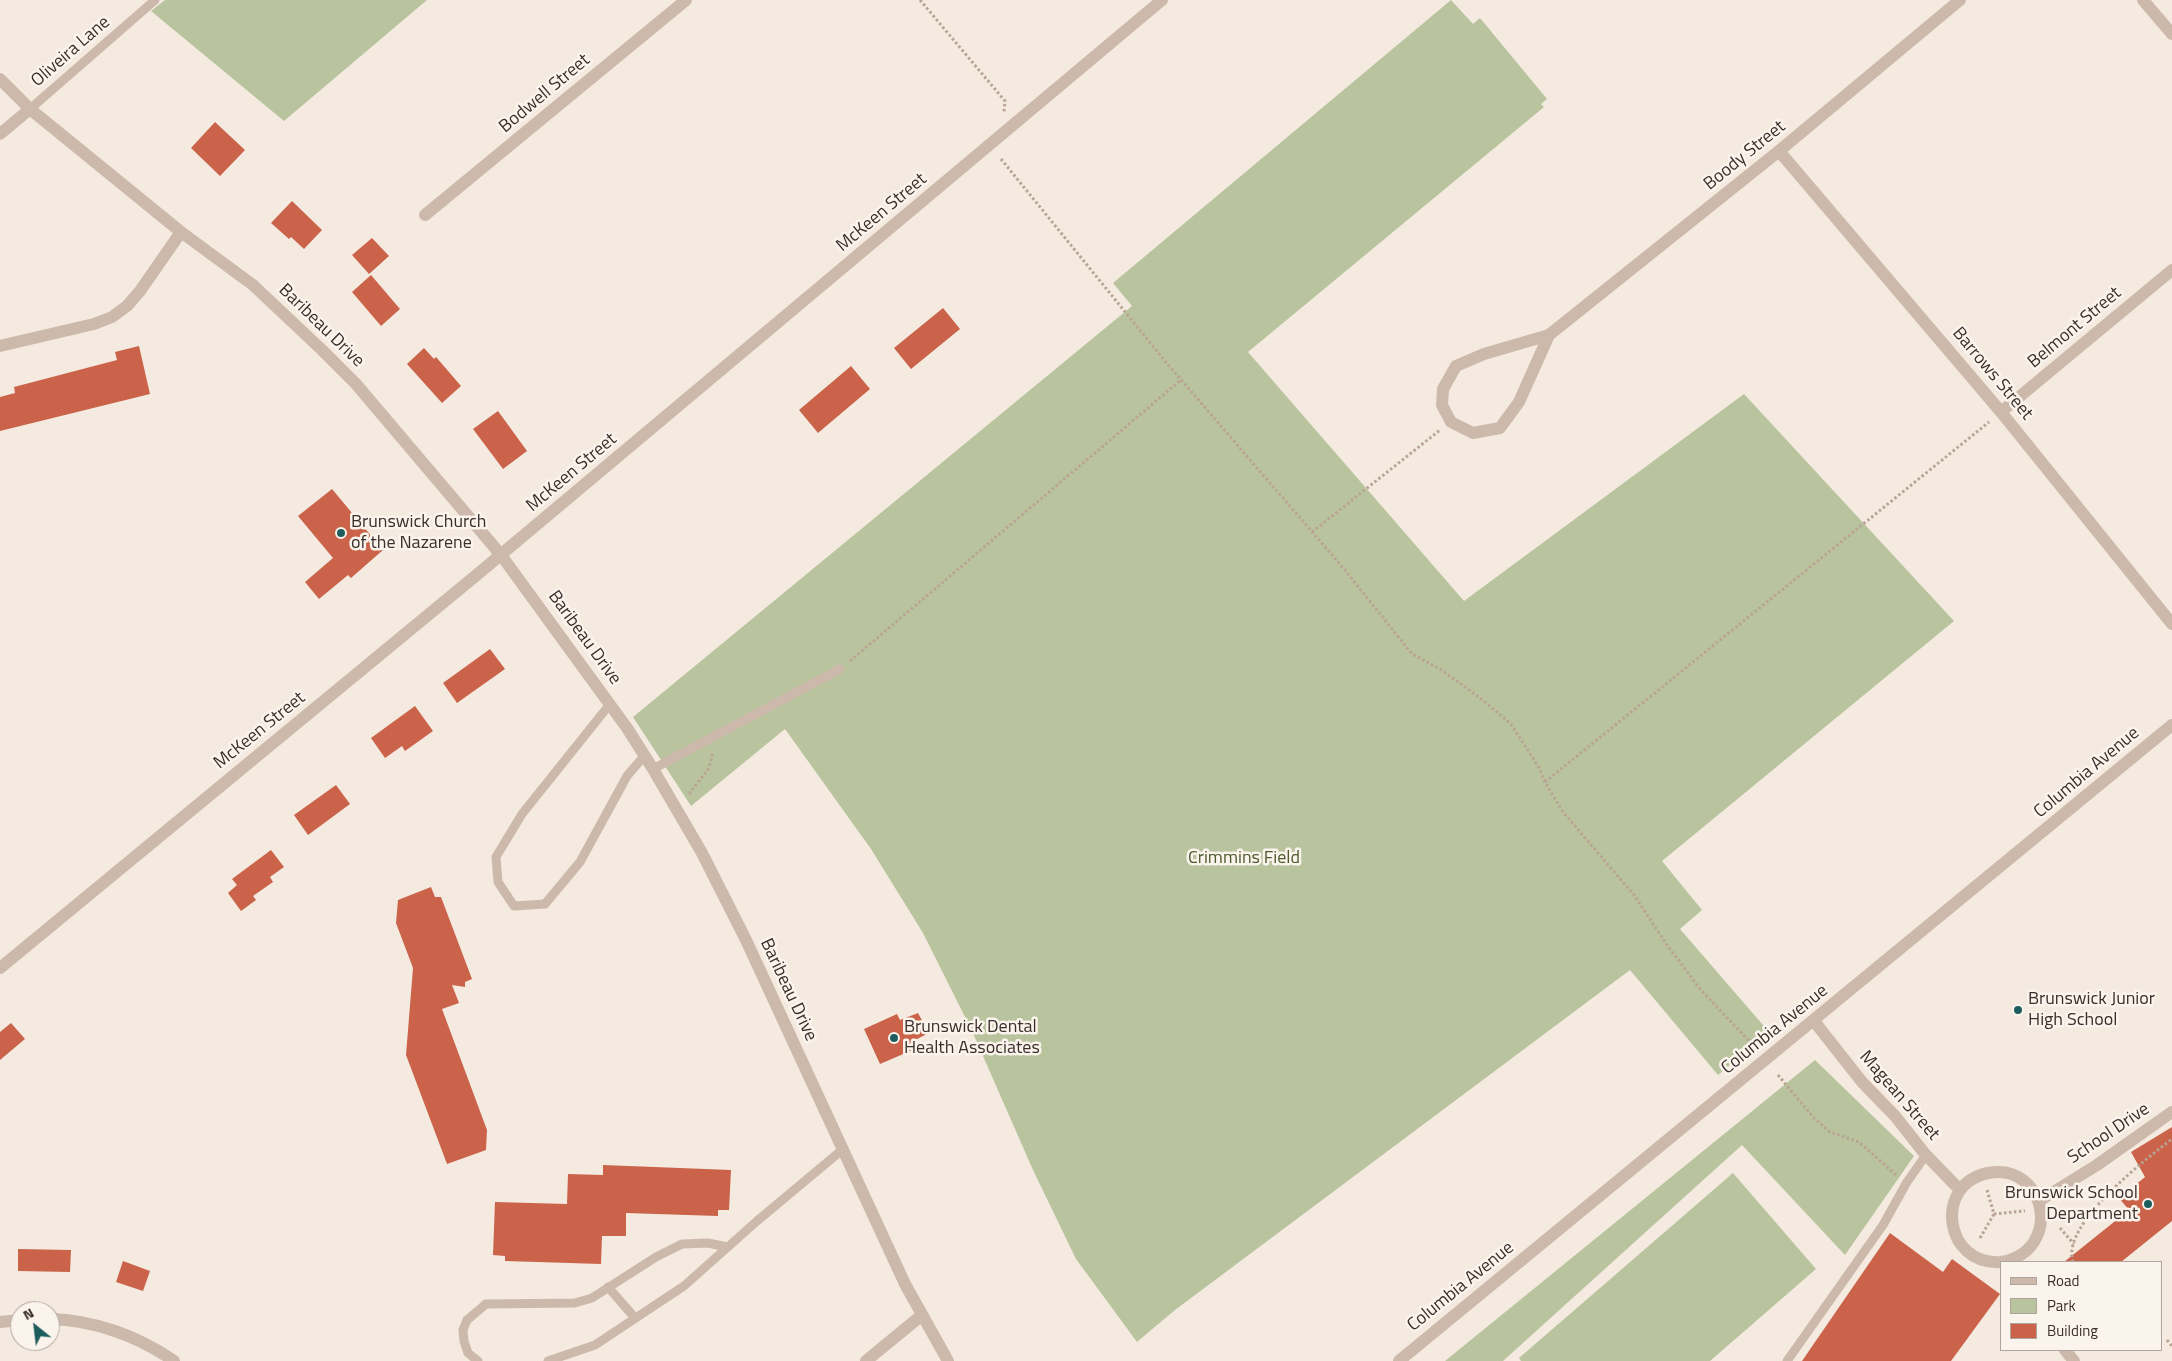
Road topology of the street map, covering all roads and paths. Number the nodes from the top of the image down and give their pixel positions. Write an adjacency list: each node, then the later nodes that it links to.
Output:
1 (155, 0): 9 (lane, Oliveira Lane)
2 (686, 0): 14 (street, Bodwell Street)
3 (920, 0): 10 (path)
4 (1162, 0): 23 (street, McKeen Street)
5 (1960, 0): 12 (street, Boody Street)
6 (2143, 0): 7 (street)
7 (2172, 34)
8 (0, 79): 9 (street, Baribeau Drive)
9 (30, 109): 11 (street); 15 (street, Baribeau Drive)
10 (1003, 115)
11 (0, 134)
12 (1779, 151): 17 (street, Boody Street); 20 (street, Barrows Street)
13 (1001, 158): 19 (path)
14 (425, 215)
15 (181, 232): 18 (street); 23 (street, Baribeau Drive)
16 (2172, 270): 20 (street, Belmont Street)
17 (1549, 336): 21 (street, Boody Street); 21 (street, Boody Street)
18 (0, 346)
19 (1182, 379): 22 (path); 25 (path)
20 (2001, 412): 24 (street, Barrows Street); 31 (path)
21 (1450, 422): 22 (path)
22 (1312, 532): 31 (path)
23 (501, 555): 26 (street, Baribeau Drive); 33 (street, McKeen Street)
24 (2172, 624)
25 (840, 669): 28 (lane)
26 (610, 704): 29 (street, Baribeau Drive); 29 (lane)
27 (2172, 725): 34 (street, Columbia Avenue)
28 (717, 735): 30 (lane); 32 (path)
29 (645, 756): 30 (street, Baribeau Drive)
30 (653, 769): 39 (street, Baribeau Drive)
31 (1545, 782): 35 (path)
32 (689, 794)
33 (0, 968)
34 (1814, 1021): 40 (street, Magean Street); 66 (street, Columbia Avenue)
35 (1751, 1043)
36 (1778, 1075): 41 (path)
37 (2172, 1112): 44 (street, School Drive)
38 (2172, 1139): 49 (path)
39 (842, 1150): 50 (lane); 55 (street, Baribeau Drive)
40 (1926, 1155): 41 (lane); 43 (street, Magean Street)
41 (1907, 1182): 67 (lane)
42 (1986, 1185): 46 (path)
43 (1960, 1190): 44 (street); 51 (street)
44 (2039, 1201): 52 (street)
45 (2026, 1211): 46 (path)
46 (1994, 1214): 48 (path)
47 (2060, 1228): 49 (path)
48 (1980, 1238)
49 (2074, 1244): 53 (path)
50 (728, 1247): 54 (lane); 56 (lane)
51 (2000, 1261)
52 (2008, 1261)
53 (2073, 1261)
54 (608, 1287): 56 (lane); 62 (lane)
55 (922, 1315): 64 (street); 65 (street, Baribeau Drive)
56 (635, 1318): 63 (lane)
57 (60, 1320): 61 (street)
58 (2167, 1340): 59 (path)
59 (2172, 1346)
60 (2066, 1351): 68 (street)
61 (174, 1361)
62 (478, 1361)
63 (548, 1361)
64 (866, 1361)
65 (948, 1361)
66 (1399, 1361)
67 (1786, 1361)
68 (2074, 1361)

